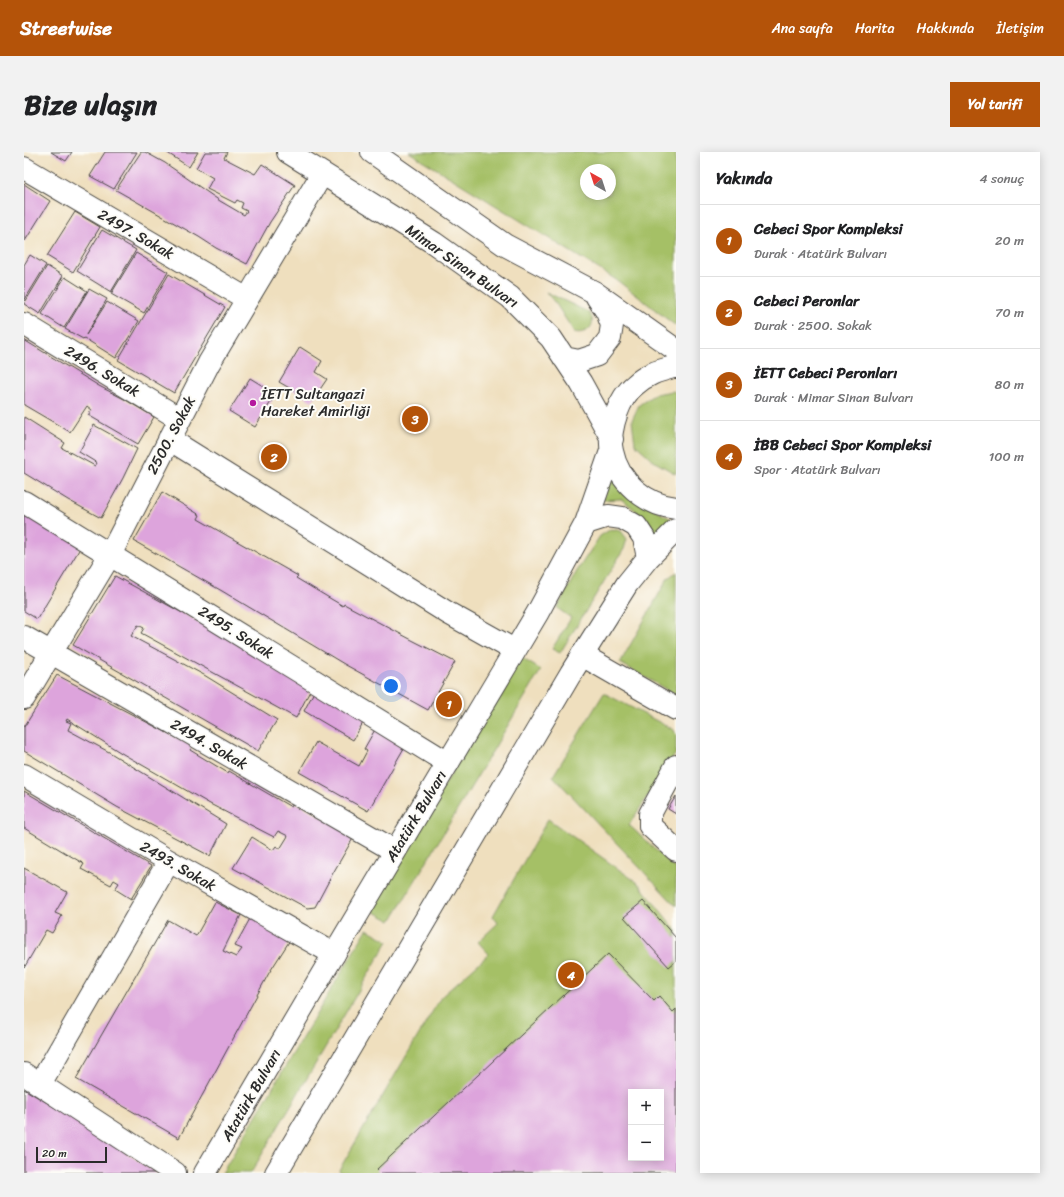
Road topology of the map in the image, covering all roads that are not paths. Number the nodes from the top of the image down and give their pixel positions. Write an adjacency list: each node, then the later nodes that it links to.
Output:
1 (288, 152): 4 (street, Mimar Sinan Bulvarı)
2 (372, 152): 5 (street)
3 (24, 168): 6 (street, 2497. Sokak)
4 (322, 174): 6 (street, 2500. Sokak); 9 (street, Mimar Sinan Bulvarı)
5 (594, 292): 8 (street); 9 (street)
6 (247, 299): 11 (street, 2500. Sokak)
7 (24, 324): 11 (street, 2496. Sokak)
8 (676, 350)
9 (564, 358): 13 (street, Mimar Sinan Bulvarı)
10 (676, 367): 13 (street)
11 (180, 418): 12 (street, 2500. Sokak)
12 (169, 439): 18 (street, 2500. Sokak); 21 (street)
13 (612, 445): 15 (street, Mimar Sinan Bulvarı); 16 (street, Atatürk Bulvarı)
14 (24, 502): 18 (street, 2495. Sokak)
15 (676, 508)
16 (586, 524): 19 (street); 21 (street, Atatürk Bulvarı)
17 (676, 530): 19 (street)
18 (110, 555): 22 (street, 2500. Sokak); 26 (street, 2495. Sokak)
19 (648, 558): 23 (street)
20 (24, 637): 22 (street, 2494. Sokak)
21 (514, 650): 26 (street, Atatürk Bulvarı)
22 (50, 653): 24 (street, 2500. Sokak); 30 (street, 2494. Sokak)
23 (582, 655): 25 (street); 36 (street)
24 (24, 698)
25 (676, 709)
26 (448, 762): 30 (street, Atatürk Bulvarı)
27 (676, 766): 29 (street)
28 (24, 776): 31 (street, 2493. Sokak)
29 (676, 850)
30 (395, 851): 32 (street, Atatürk Bulvarı)
31 (168, 861): 32 (street, 2493. Sokak); 33 (street)
32 (334, 954): 35 (street, Atatürk Bulvarı)
33 (32, 1079): 34 (street)
34 (175, 1173)
35 (206, 1173)
36 (276, 1173)

